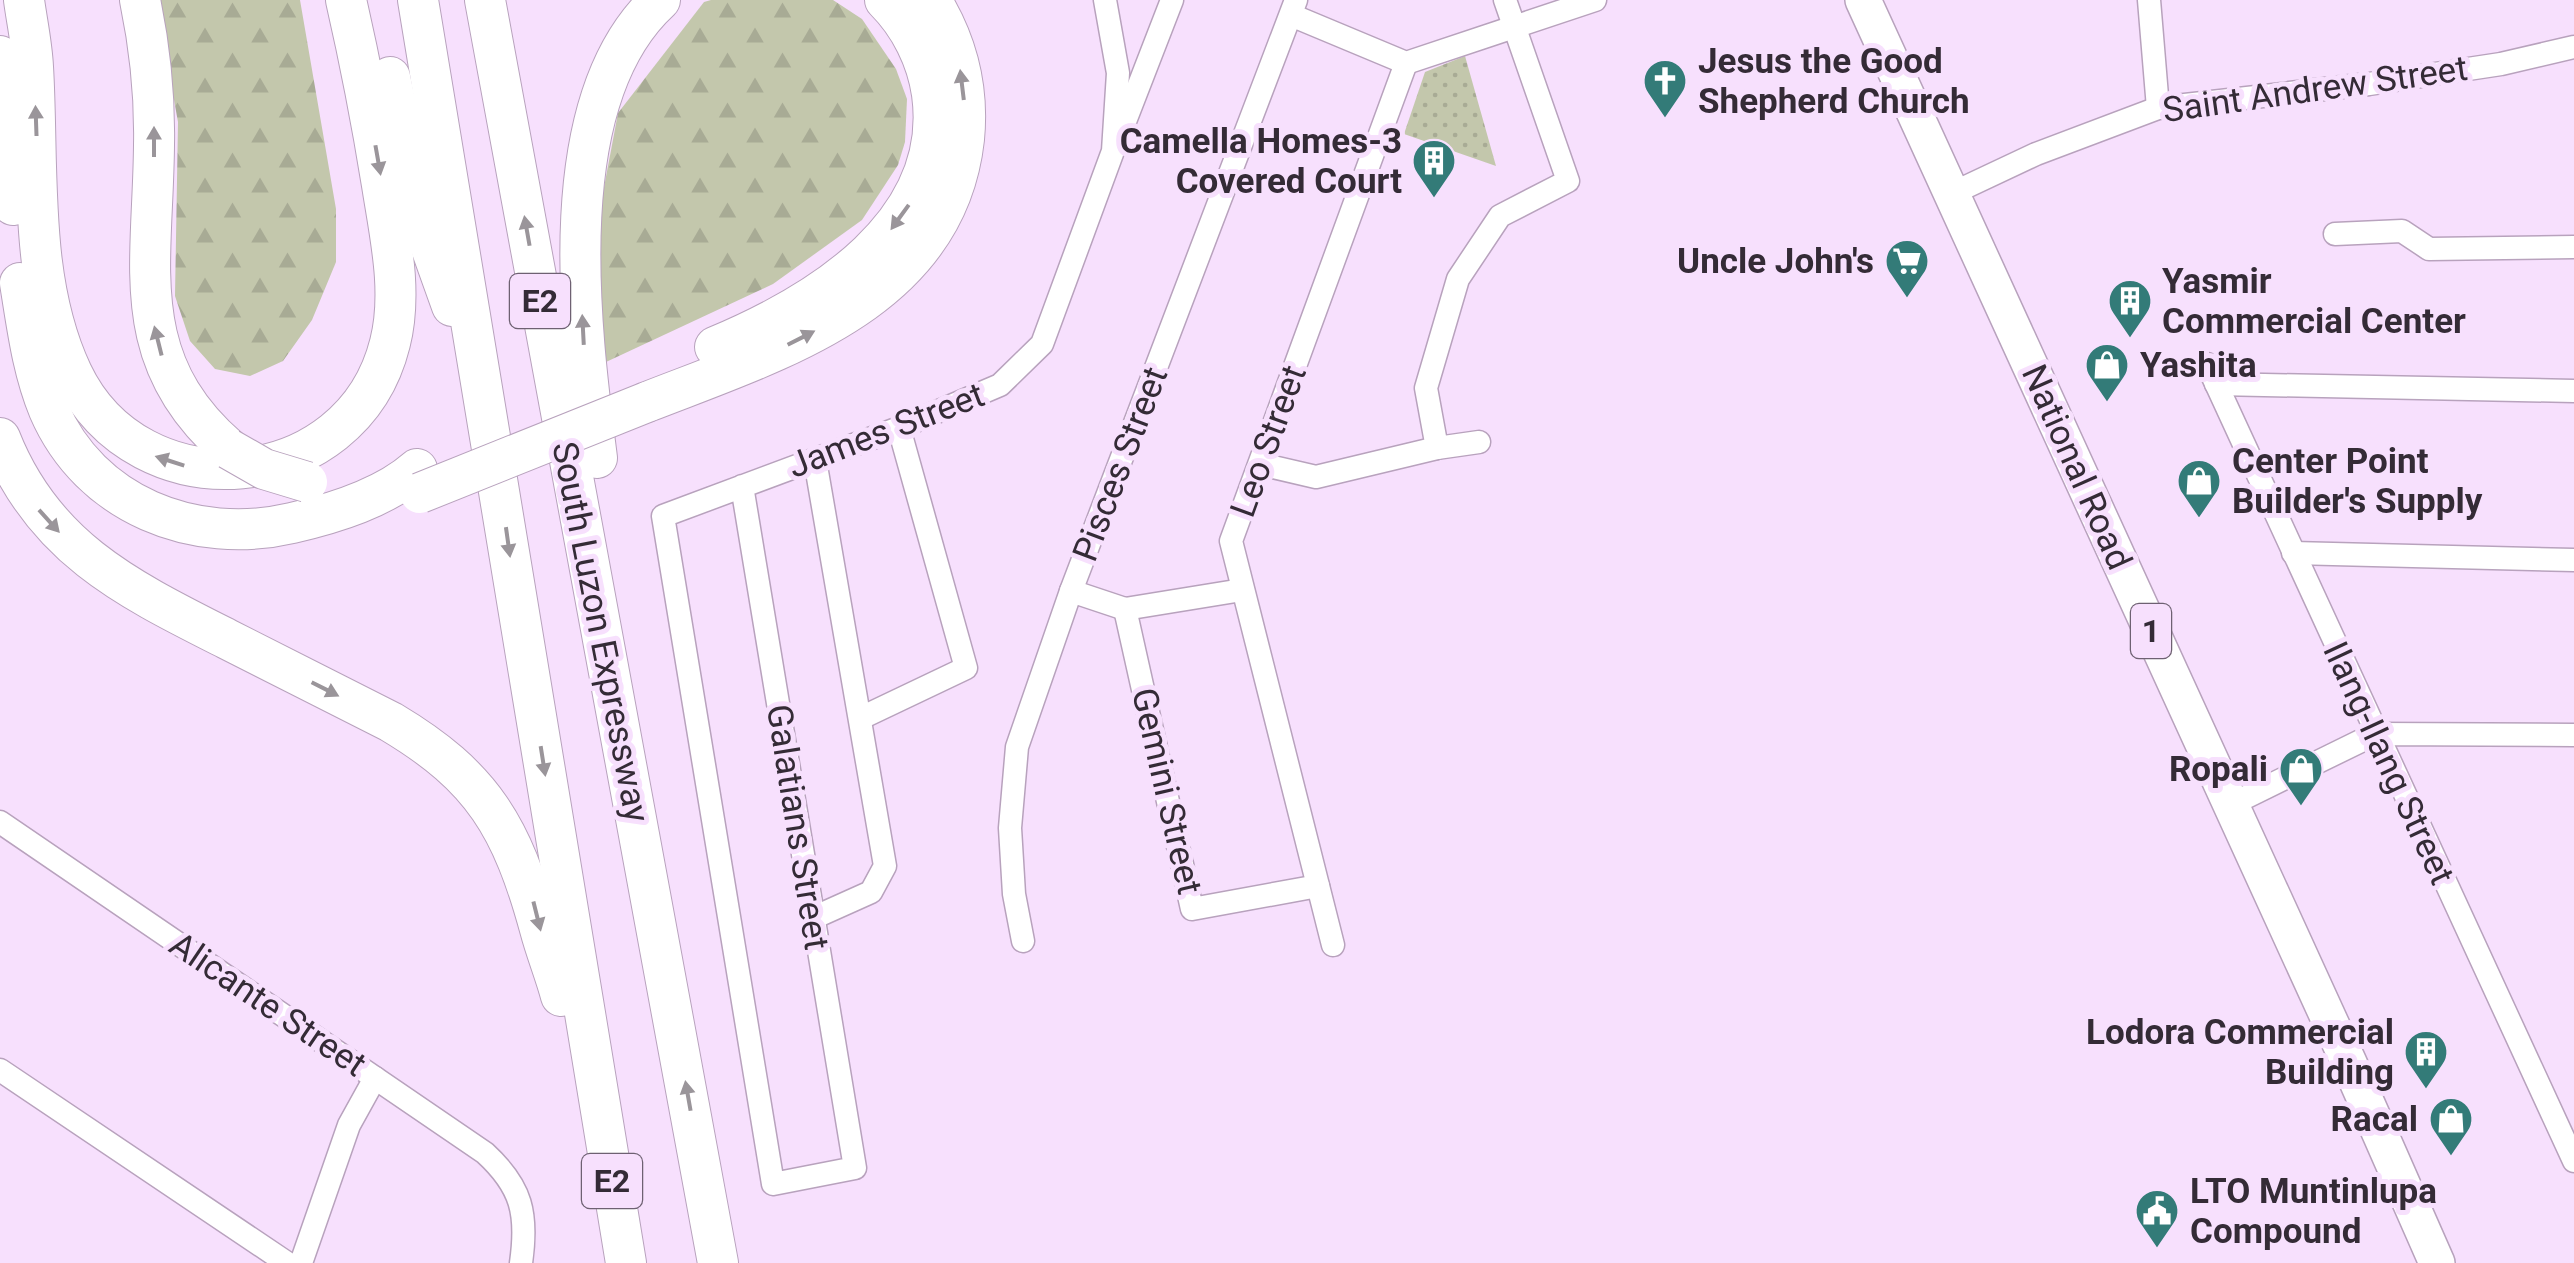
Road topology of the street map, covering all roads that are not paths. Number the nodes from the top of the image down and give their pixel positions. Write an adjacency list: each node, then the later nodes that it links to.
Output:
1 (24, 0): 22 (highway, one-way to 1)
2 (140, 0): 38 (highway, one-way to 2, bridge)
3 (346, 0): 22 (highway)
4 (354, 0): 22 (highway)
5 (374, 0): 31 (highway)
6 (418, 0): 31 (highway, South Luzon Expressway / E2)
7 (485, 0): 44 (highway, South Luzon Expressway / E2, one-way to 7)
8 (660, 0): 44 (highway, one-way to 8)
9 (885, 0): 29 (highway, one-way to 29)
10 (931, 0): 29 (highway, one-way to 10)
11 (1104, 0): 24 (street, James Street)
12 (1172, 0): 24 (street)
13 (1505, 0): 18 (street)
14 (1596, 0): 18 (street)
15 (1863, 0): 25 (highway, National Road / 1)
16 (2149, 0): 23 (street)
17 (1294, 8): 21 (street); 43 (street, Pisces Street)
18 (1516, 28): 21 (street); 35 (street)
19 (2574, 47): 23 (street, Saint Andrew Street)
20 (0, 56): 38 (highway)
21 (1406, 62): 37 (street, Leo Street)
22 (360, 64)
23 (2158, 108): 25 (street, Saint Andrew Street)
24 (1113, 151): 32 (street, James Street)
25 (1951, 194): 49 (highway, National Road / 1)
26 (2335, 234): 27 (street)
27 (2574, 247)
28 (0, 313): 38 (highway)
29 (644, 390): 38 (highway)
30 (2574, 391): 40 (street, Ilang-Ilang Street)
31 (489, 411): 57 (highway, South Luzon Expressway / E2, one-way to 57)
32 (899, 428): 36 (street, James Street); 46 (street)
33 (0, 438): 57 (highway, one-way to 57)
34 (1479, 442): 35 (street)
35 (1437, 448): 37 (street)
36 (815, 460): 39 (street, James Street); 46 (street)
37 (1260, 464): 42 (street, Leo Street)
38 (418, 481)
39 (742, 486): 52 (street, Galatians Street); 59 (street, James Street)
40 (2293, 554): 41 (street); 47 (street, Ilang-Ilang Street)
41 (2574, 560)
42 (1242, 590): 45 (street); 51 (street, Leo Street)
43 (1072, 591): 45 (street); 53 (street, Pisces Street)
44 (597, 602): 64 (highway, South Luzon Expressway / E2, one-way to 44)
45 (1124, 609): 51 (street, Gemini Street)
46 (860, 718): 52 (street)
47 (2376, 734): 48 (street); 49 (street); 58 (street, Ilang-Ilang Street)
48 (2574, 734)
49 (2230, 805): 65 (highway, National Road / 1)
50 (0, 822): 56 (street, Alicante Street)
51 (1318, 886): 54 (street, Leo Street)
52 (813, 918): 59 (street, Galatians Street)
53 (1023, 941)
54 (1333, 944)
55 (0, 1070): 60 (street)
56 (376, 1078): 61 (street); 62 (street, Alicante Street)
57 (599, 1098): 63 (highway, South Luzon Expressway / E2)
58 (2574, 1161)
59 (855, 1168)
60 (287, 1263)
61 (300, 1263)
62 (520, 1263)
63 (626, 1263)
64 (718, 1263)
65 (2437, 1263)

